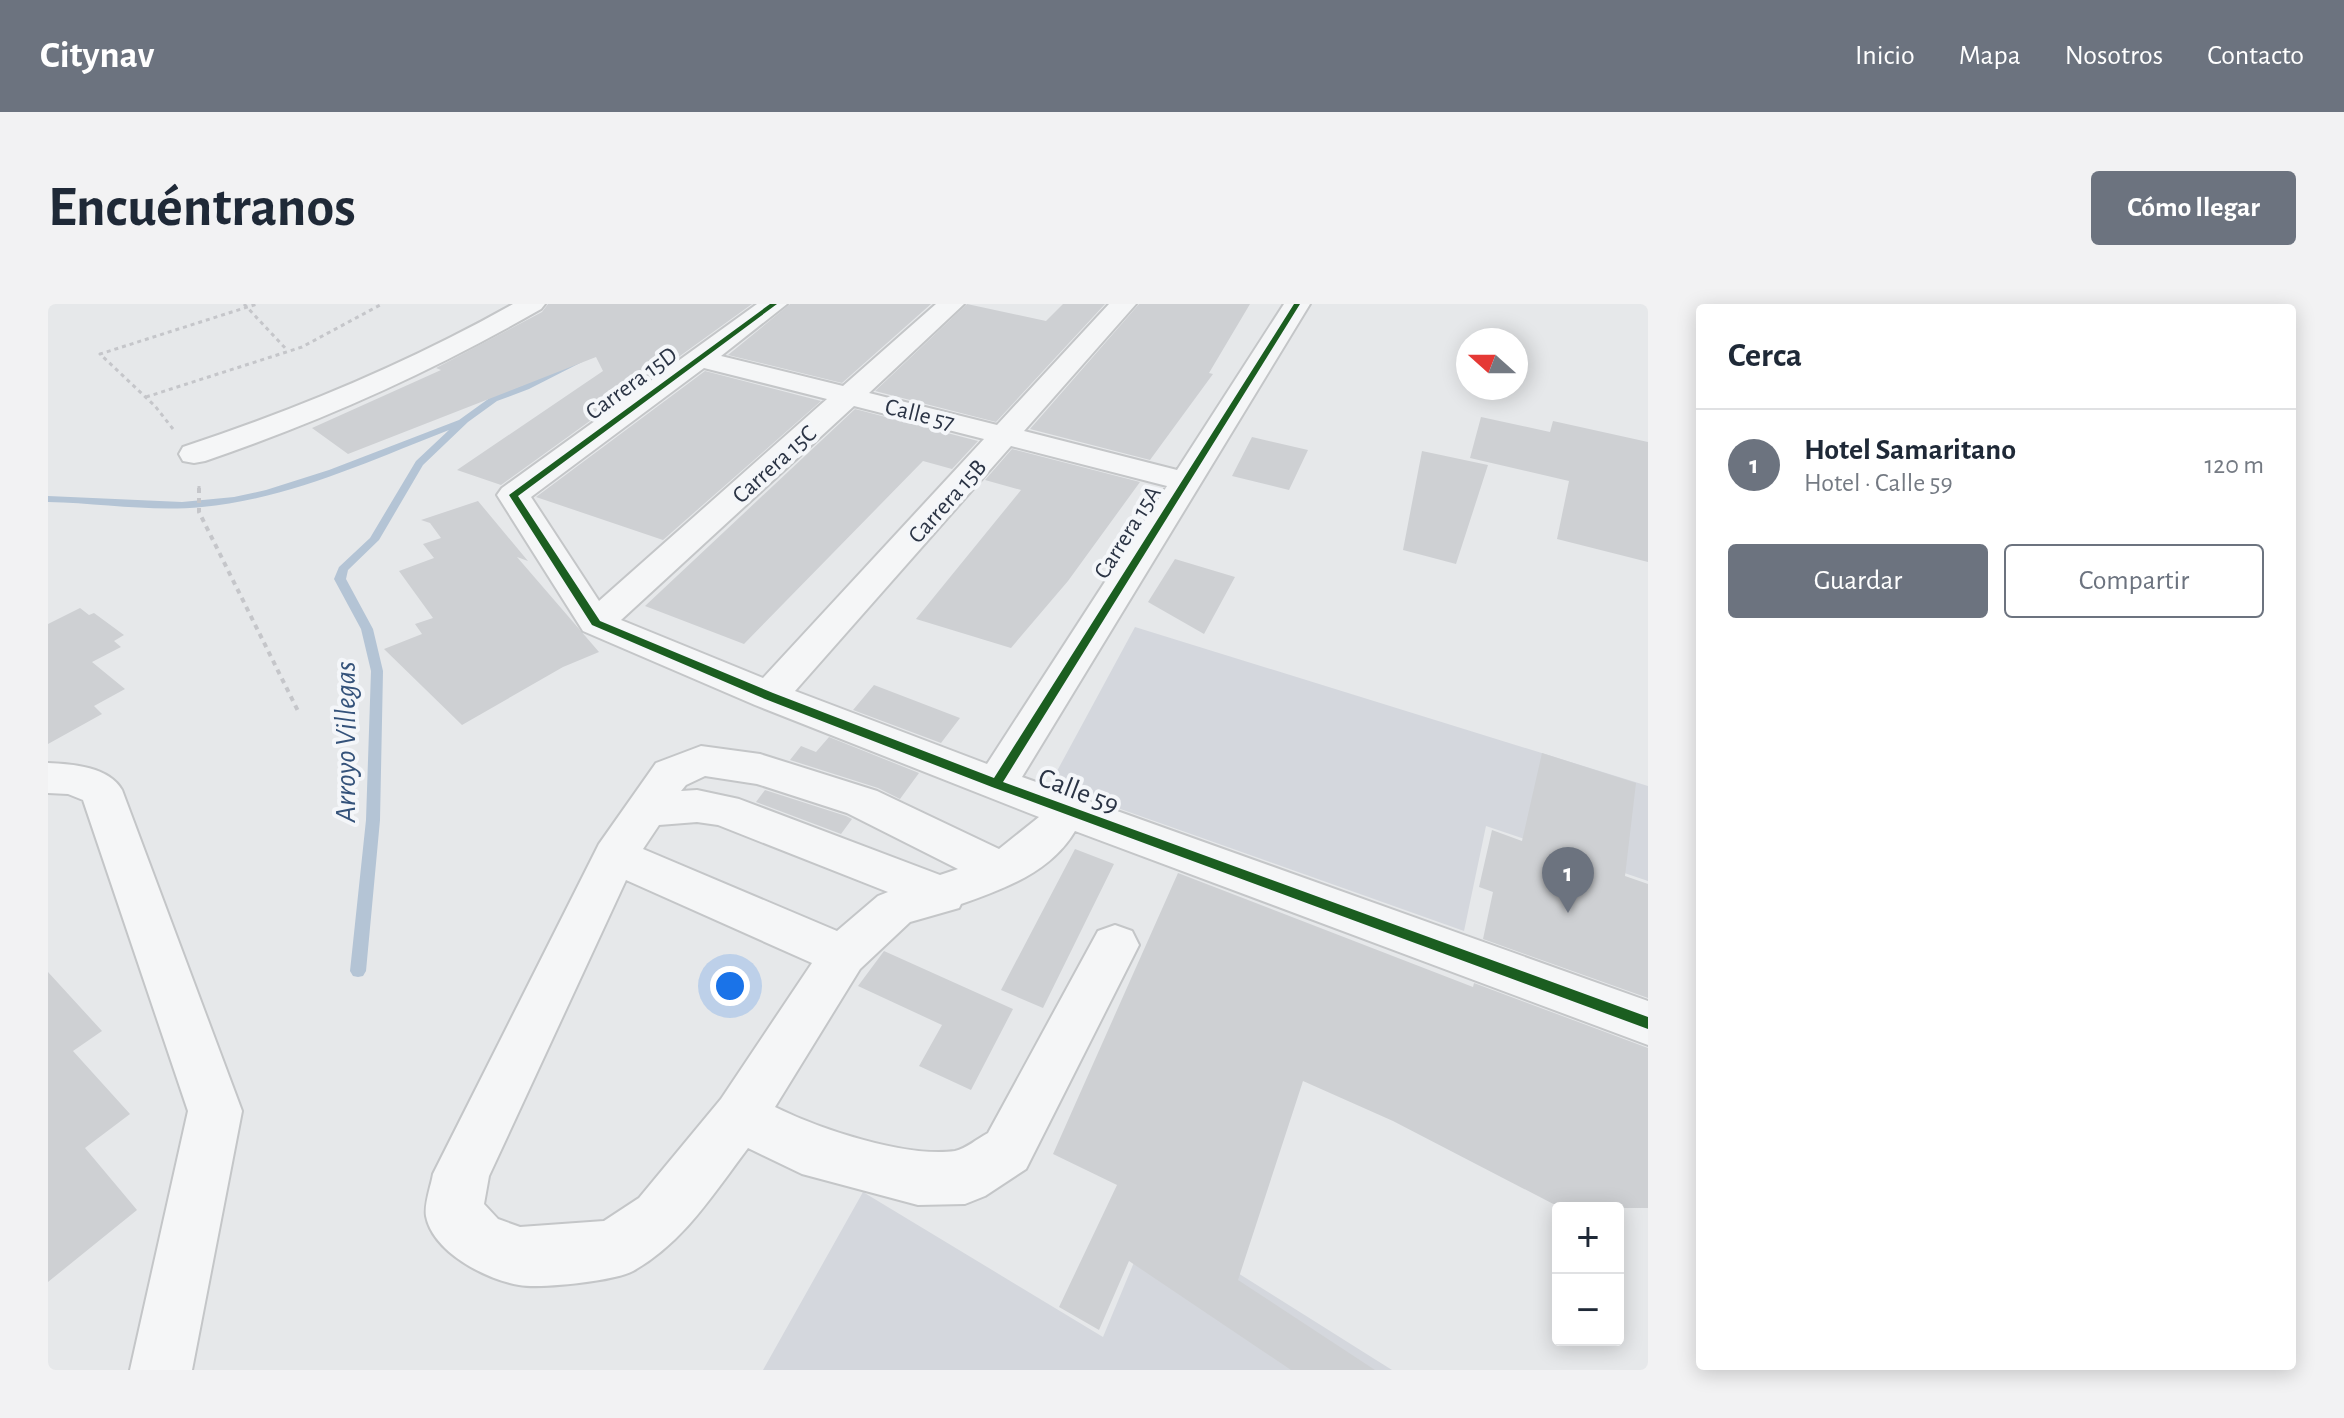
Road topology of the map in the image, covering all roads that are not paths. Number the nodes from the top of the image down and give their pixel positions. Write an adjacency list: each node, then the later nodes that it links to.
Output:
1 (532, 304): 9 (street)
2 (774, 304): 6 (street, Carrera 15D)
3 (951, 304): 7 (street, Carrera 15C)
4 (1123, 304): 8 (street, Carrera 15B)
5 (1297, 304): 10 (street, Carrera 15A)
6 (701, 359): 7 (street, Calle 57); 11 (street, Carrera 15D)
7 (848, 397): 8 (street, Calle 57); 11 (street, Carrera 15C)
8 (1006, 435): 10 (street, Calle 57); 12 (street, Carrera 15B)
9 (194, 454)
10 (1185, 481): 14 (street, Carrera 15A)
11 (596, 623): 12 (street, Calle 59)
12 (769, 696): 14 (street, Calle 59)
13 (48, 778): 24 (street)
14 (996, 784): 16 (street, Calle 59)
15 (646, 810): 17 (street); 18 (street); 19 (street)
16 (1065, 810): 18 (street); 22 (street, Calle 59)
17 (615, 856): 21 (street); 23 (street)
18 (1003, 871): 19 (street)
19 (943, 895): 21 (street)
20 (1115, 945): 23 (street)
21 (843, 955): 23 (street)
22 (1648, 1023)
23 (740, 1116)
24 (161, 1370)

